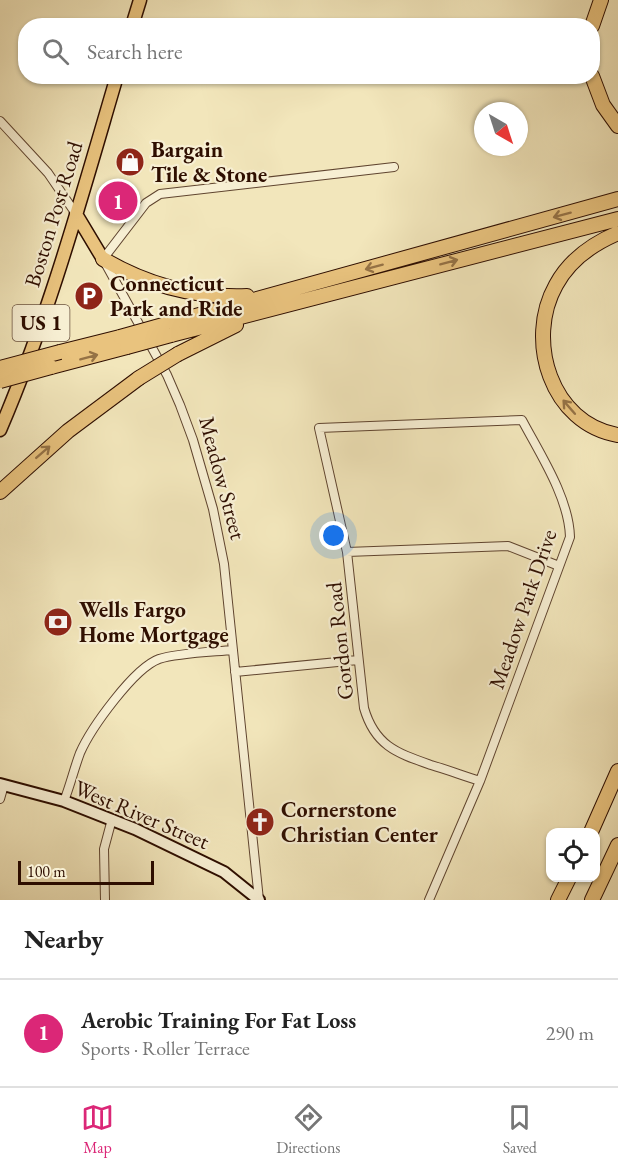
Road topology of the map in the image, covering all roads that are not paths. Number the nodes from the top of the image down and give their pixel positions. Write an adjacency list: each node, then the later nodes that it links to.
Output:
1 (140, 0): 3 (main road)
2 (601, 0): 4 (highway)
3 (134, 18)
4 (595, 18)
5 (115, 84): 11 (main road, Boston Post Road / US 1)
6 (595, 84): 8 (highway)
7 (0, 121): 11 (street, Meadow Street)
8 (618, 126)
9 (394, 167): 14 (street)
10 (618, 200): 15 (highway, one-way to 15)
11 (76, 214): 14 (main road, Meadow Street); 22 (main road, Boston Post Road / US 1)
12 (618, 219): 16 (highway, one-way to 12)
13 (618, 233): 23 (highway, one-way to 13)
14 (103, 259): 15 (highway); 27 (street, Meadow Street)
15 (307, 285): 17 (highway)
16 (312, 299): 17 (highway); 24 (highway, one-way to 16, bridge)
17 (167, 330): 18 (highway, bridge)
18 (123, 342): 19 (highway, bridge); 20 (highway, one-way to 18, bridge)
19 (0, 368)
20 (0, 381)
21 (319, 428): 25 (street, Gordon Road); 26 (street, Meadow Park Drive)
22 (0, 430)
23 (618, 435)
24 (0, 492)
25 (347, 552): 26 (street); 28 (street, Gordon Road)
26 (559, 566): 31 (street, Meadow Park Drive)
27 (233, 650): 29 (street, Meadow Street); 34 (street)
28 (358, 660): 29 (street); 31 (street, Gordon Road)
29 (235, 672): 40 (street, Meadow Street)
30 (618, 771): 36 (highway)
31 (480, 781): 41 (street, Meadow Park Drive)
32 (2, 784): 33 (street); 34 (street, West River Street)
33 (0, 799)
34 (64, 801): 35 (street, West River Street)
35 (112, 819): 39 (street); 40 (street, West River Street)
36 (593, 828)
37 (618, 845): 43 (highway)
38 (567, 882): 42 (highway)
39 (105, 900)
40 (259, 900)
41 (429, 900)
42 (558, 900)
43 (592, 900)

